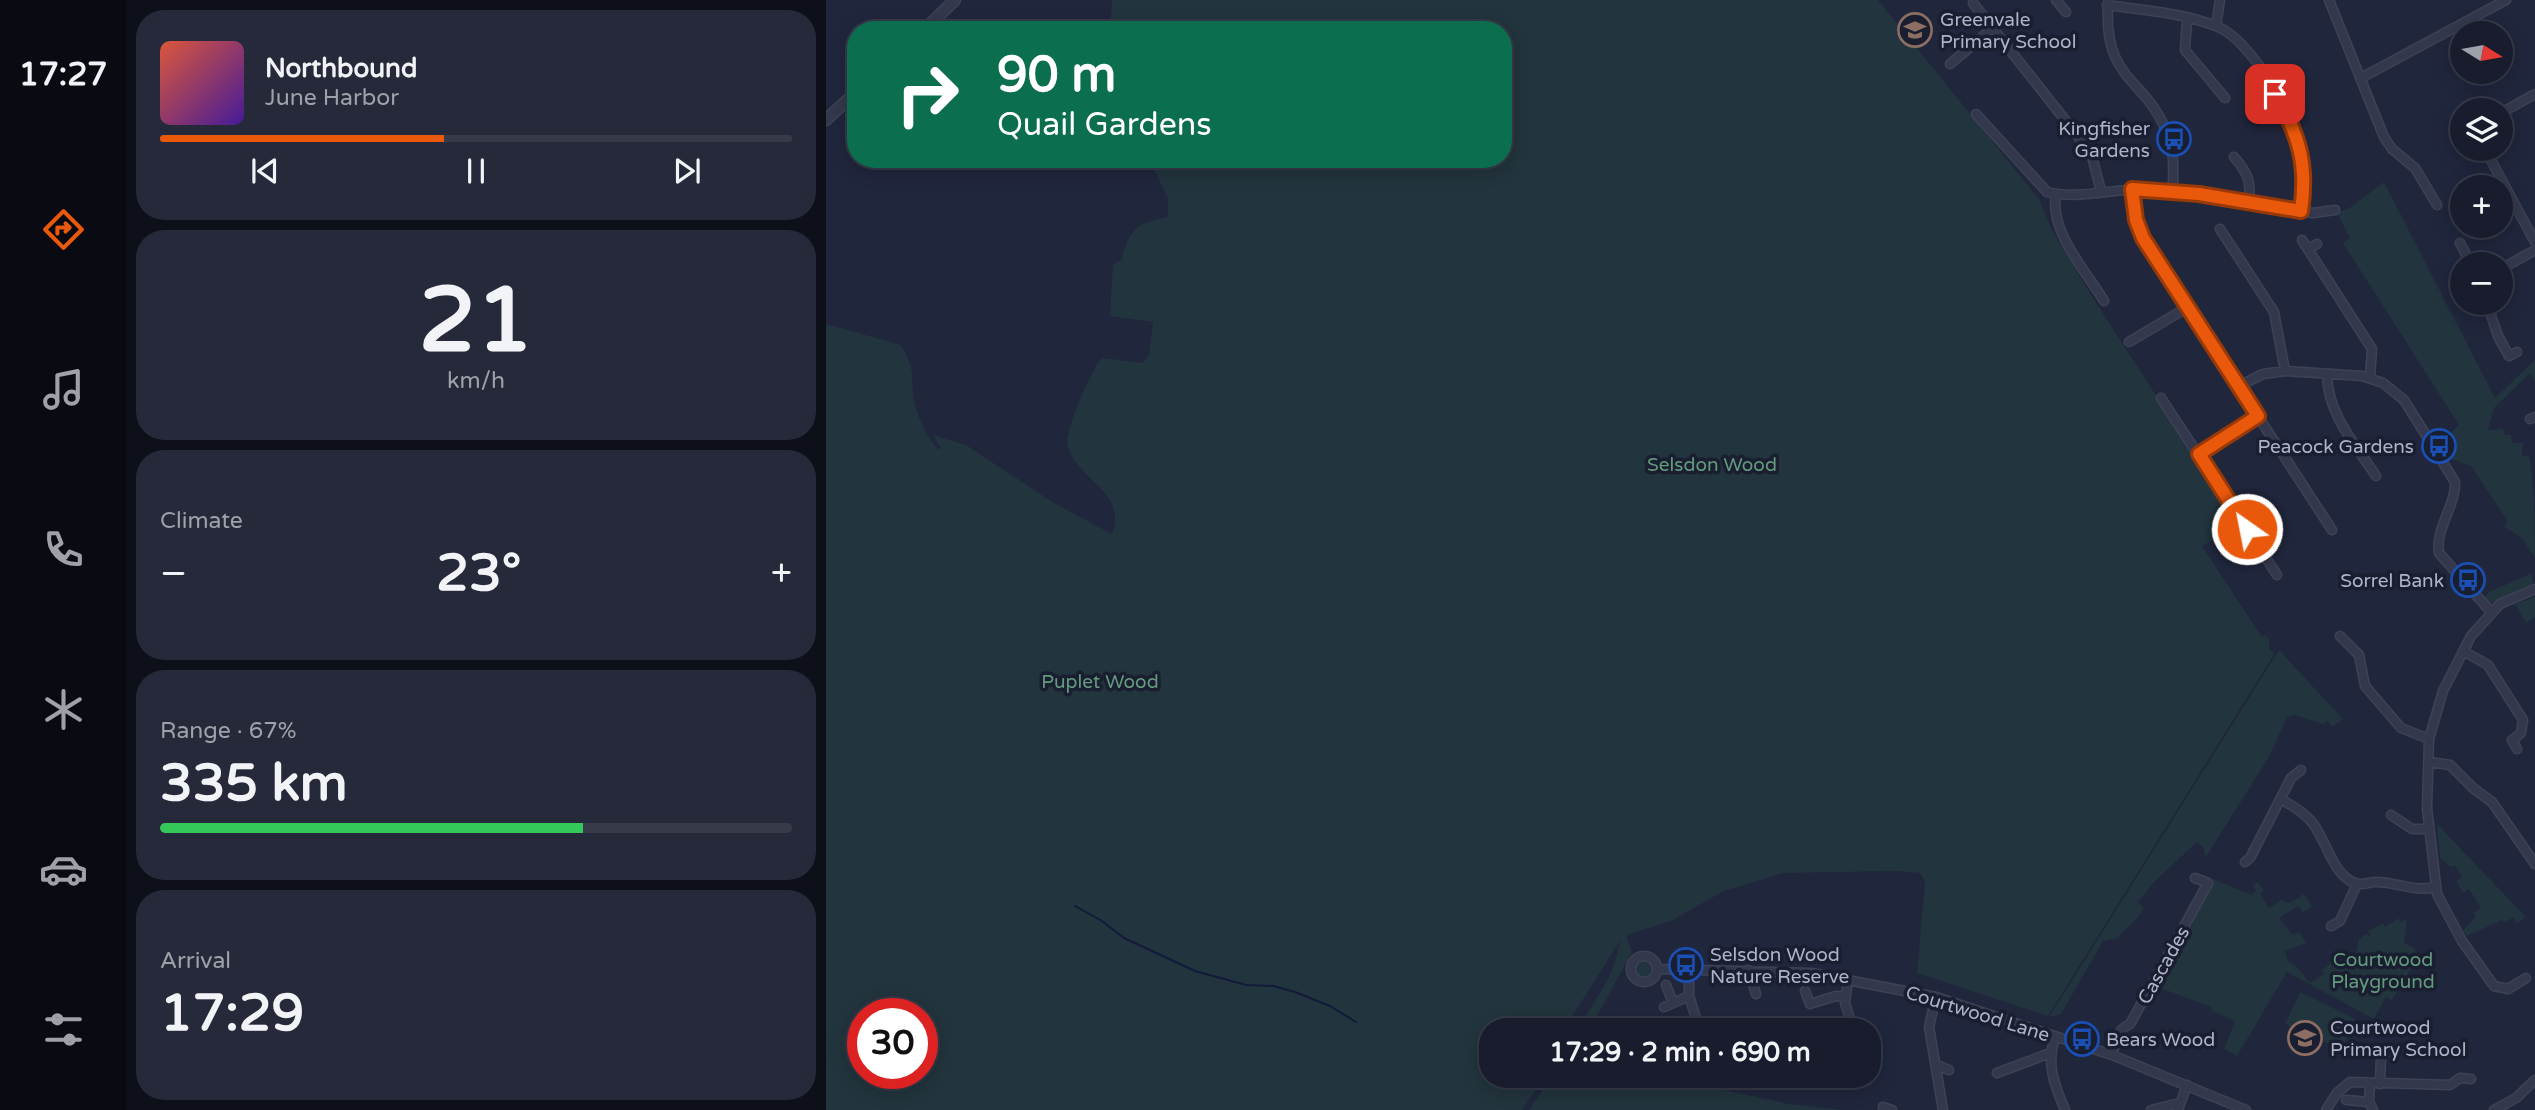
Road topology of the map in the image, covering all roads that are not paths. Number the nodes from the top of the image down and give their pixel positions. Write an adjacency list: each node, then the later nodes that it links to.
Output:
1 (955, 0): 8 (street)
2 (2220, 0): 9 (street)
3 (2329, 0): 12 (street)
4 (2506, 0): 12 (street)
5 (1973, 3): 10 (street)
6 (2108, 3): 7 (street); 22 (street)
7 (2187, 19): 9 (street); 14 (street)
8 (933, 21)
9 (2216, 26): 28 (street)
10 (1993, 28): 11 (street); 23 (street)
11 (1950, 64)
12 (2361, 78): 26 (street)
13 (2535, 94): 16 (street)
14 (2225, 98)
15 (847, 100): 18 (street)
16 (2513, 106)
17 (1976, 114): 24 (street)
18 (826, 120)
19 (2239, 159): 25 (street)
20 (2491, 161): 31 (street)
21 (2132, 189): 22 (street); 23 (street); 39 (street)
22 (2173, 190): 25 (street)
23 (2101, 191): 24 (street)
24 (2056, 195): 38 (street)
25 (2249, 203): 28 (street)
26 (2437, 205)
27 (2335, 210): 28 (street)
28 (2301, 211)
29 (2234, 231): 43 (street)
30 (2302, 240): 34 (street)
31 (2535, 242)
32 (2460, 243): 36 (street)
33 (2317, 244): 34 (street)
34 (2308, 249): 45 (street)
35 (2535, 250): 37 (street)
36 (2465, 252)
37 (2513, 262)
38 (2104, 301)
39 (2188, 307): 41 (street); 46 (street)
40 (2491, 315): 42 (street)
41 (2129, 342)
42 (2516, 352)
43 (2285, 371): 44 (street); 46 (street)
44 (2327, 374): 45 (street); 50 (street)
45 (2370, 377): 54 (street)
46 (2239, 386): 48 (street)
47 (2161, 398): 49 (street)
48 (2258, 416): 49 (street); 51 (street)
49 (2199, 454): 52 (street)
50 (2376, 476)
51 (2332, 530)
52 (2277, 575)
53 (2533, 592): 54 (street)
54 (2491, 612): 56 (street)
55 (2340, 636): 57 (street)
56 (2463, 651): 57 (street); 58 (street)
57 (2429, 739): 59 (street)
58 (2517, 749)
59 (2430, 762): 63 (street); 65 (street)
60 (2301, 770): 61 (street)
61 (2280, 799): 64 (street); 67 (street)
62 (2391, 815): 63 (street)
63 (2429, 829): 68 (street)
64 (2245, 862)
65 (2535, 864)
66 (2195, 878): 86 (street, Cascades)
67 (2357, 884): 68 (street); 69 (street)
68 (2436, 887): 73 (street)
69 (2331, 926)
70 (1657, 969): 71 (street, Courtwood Lane)
71 (1689, 970): 72 (street, Courtwood Lane); 78 (street)
72 (1748, 970): 74 (street, Courtwood Lane); 77 (street)
73 (2526, 978)
74 (1848, 979): 79 (street, Courtwood Lane); 80 (street)
75 (1666, 985): 78 (street)
76 (1805, 991): 80 (street)
77 (1756, 994)
78 (1689, 996): 81 (street)
79 (1936, 996): 83 (street, Courtwood Lane); 87 (street)
80 (1845, 997): 82 (street)
81 (1696, 1018)
82 (1851, 1018)
83 (2055, 1037): 85 (street); 86 (street, Courtwood Lane)
84 (2396, 1051): 93 (street)
85 (2050, 1054): 89 (street); 99 (street)
86 (2112, 1055): 94 (street, Courtwood Lane)
87 (1935, 1064): 88 (street); 98 (street)
88 (1949, 1070)
89 (1997, 1073)
90 (2471, 1079): 93 (street)
91 (2535, 1080): 103 (street)
92 (2370, 1083): 93 (street); 97 (street); 102 (street)
93 (2380, 1084)
94 (2187, 1085): 96 (street); 101 (street, Courtwood Lane)
95 (2346, 1100): 97 (street)
96 (2179, 1106): 100 (street)
97 (2371, 1106)
98 (1943, 1110)
99 (2065, 1110)
100 (2151, 1110)
101 (2246, 1110)
102 (2326, 1110)
103 (2494, 1110)

